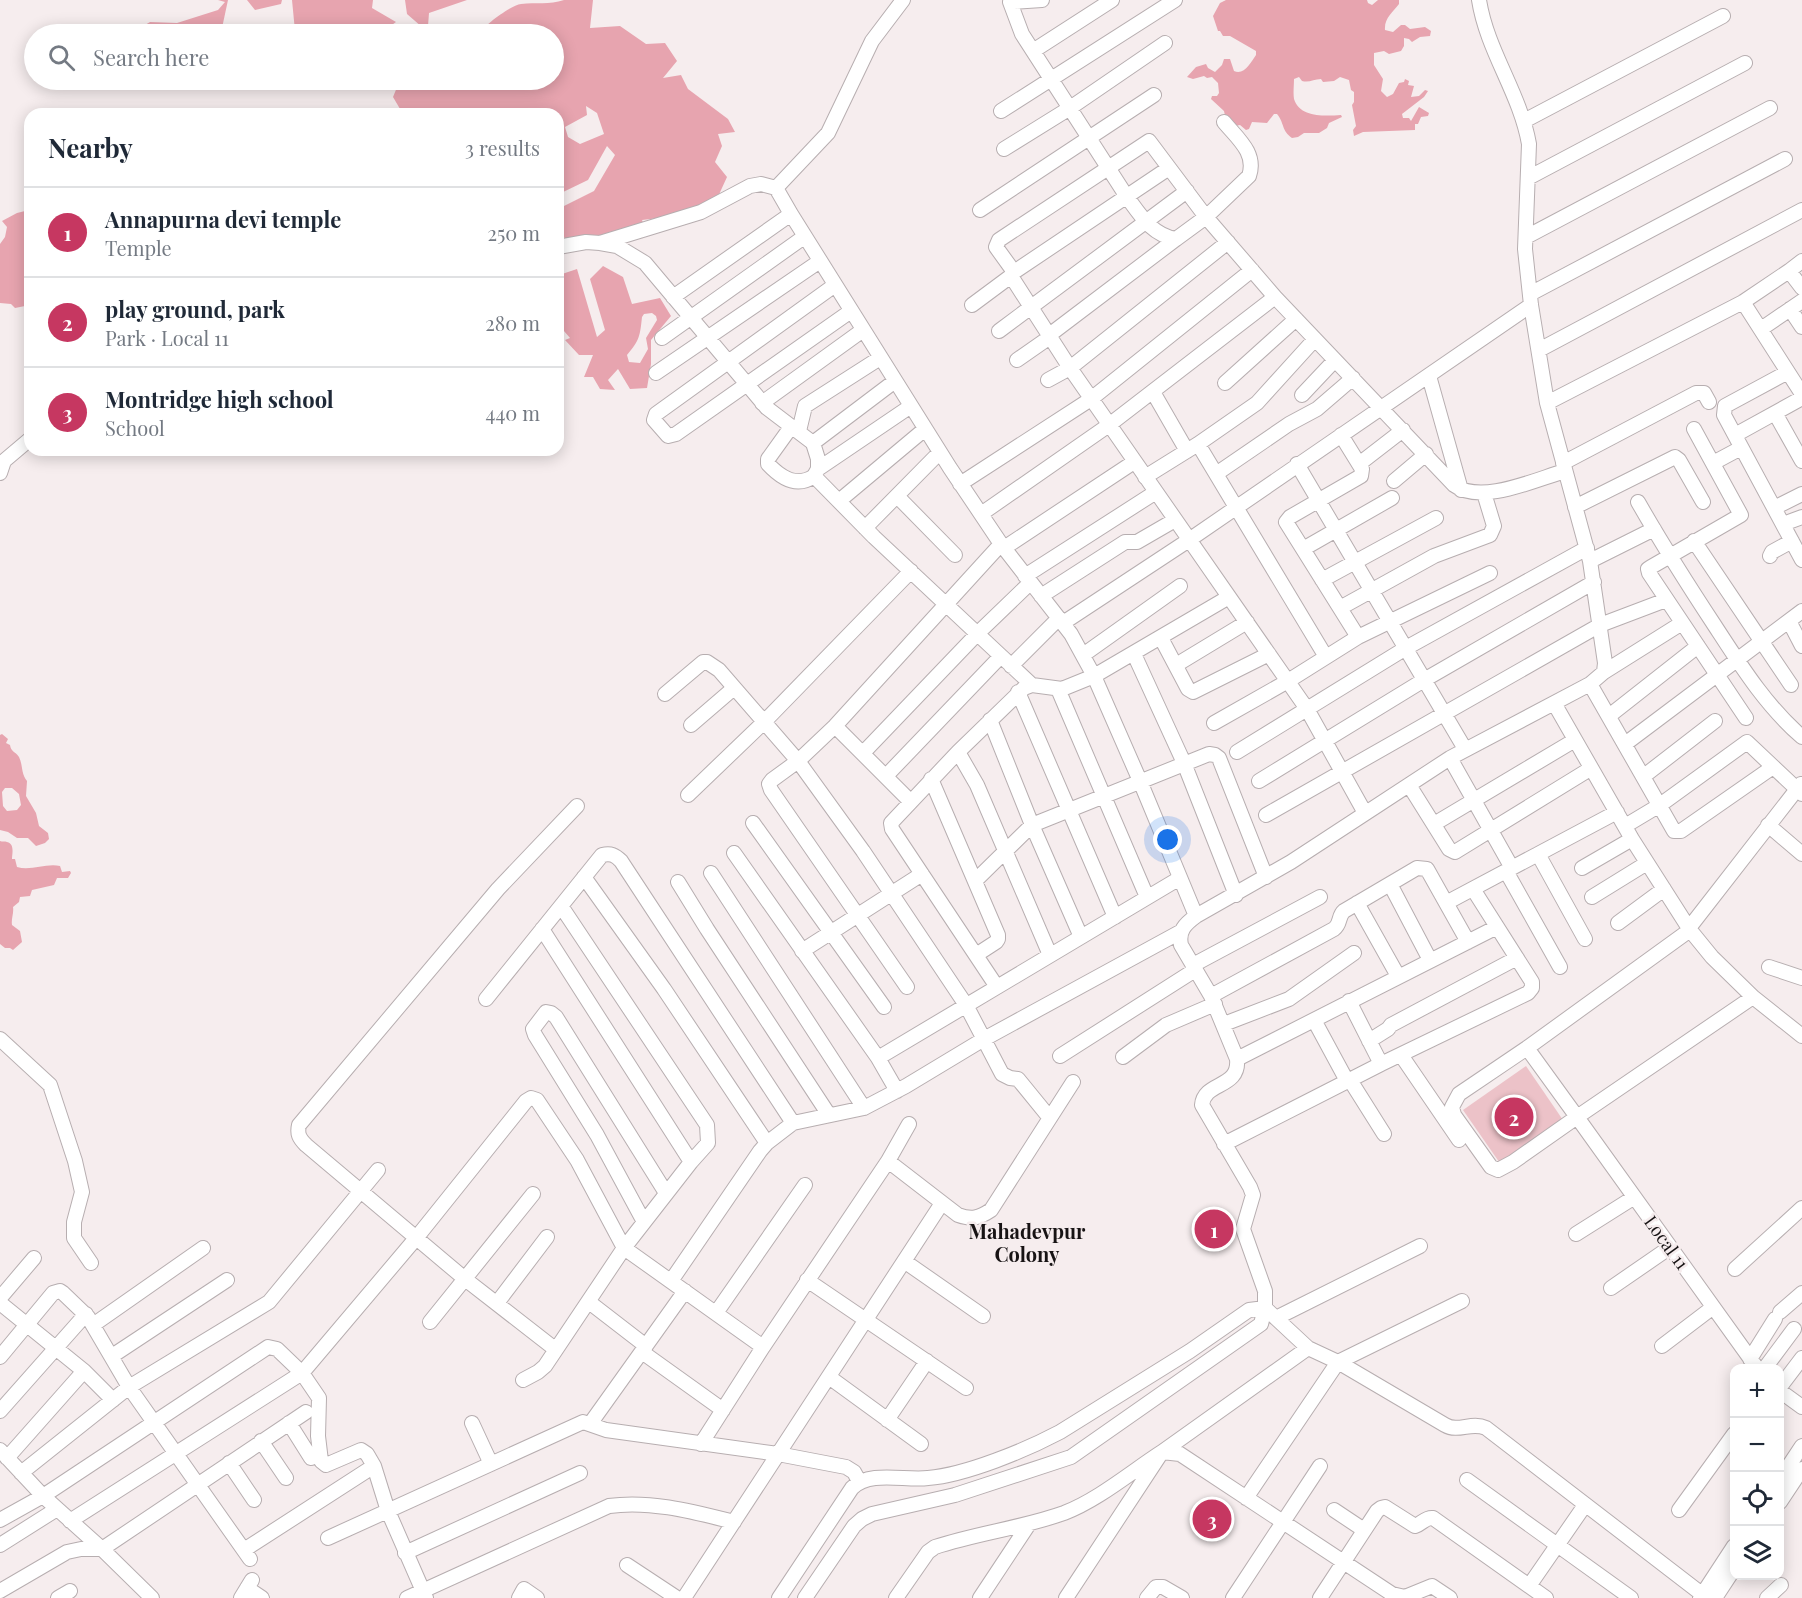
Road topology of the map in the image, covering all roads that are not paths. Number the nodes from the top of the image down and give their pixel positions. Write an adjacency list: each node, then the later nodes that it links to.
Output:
1 (903, 0): 24 (street)
2 (1042, 0): 6 (street)
3 (1112, 0): 9 (street)
4 (1175, 0): 11 (street)
5 (1479, 0): 16 (street)
6 (1005, 1): 9 (street)
7 (1723, 16): 16 (street)
8 (1165, 43): 13 (street)
9 (1033, 51): 11 (street)
10 (1745, 63): 23 (street)
11 (1052, 80): 13 (street); 15 (street)
12 (1154, 95): 18 (street)
13 (1070, 108): 18 (street); 19 (street)
14 (1770, 108): 33 (street)
15 (1001, 111)
16 (1524, 121): 23 (street)
17 (1224, 122): 30 (street)
18 (1090, 139): 21 (street); 27 (street)
19 (1004, 149)
20 (1785, 159): 47 (street)
21 (1109, 168): 22 (street); 26 (street); 42 (street)
22 (1169, 168): 25 (street); 26 (street)
23 (1528, 178): 33 (street)
24 (776, 188): 29 (street); 36 (street)
25 (1187, 191): 30 (street); 31 (street)
26 (1127, 197): 31 (street); 42 (street)
27 (980, 210)
28 (1802, 210): 63 (street)
29 (791, 214): 32 (street); 45 (street)
30 (1206, 217): 34 (street); 35 (street)
31 (1145, 222): 34 (street); 51 (street)
32 (804, 237): 38 (street); 53 (street)
33 (1526, 237): 47 (street)
34 (1176, 239): 59 (street)
35 (1228, 242): 40 (street); 68 (street)
36 (600, 243): 37 (street); 45 (street)
37 (564, 246)
38 (820, 261): 43 (street); 61 (street)
39 (1802, 261): 41 (street)
40 (1252, 270): 46 (street); 80 (street)
41 (1789, 271): 44 (street); 48 (street)
42 (1012, 274): 49 (street); 51 (street)
43 (835, 285): 52 (street); 67 (street)
44 (1802, 288)
45 (673, 297): 53 (street)
46 (1275, 297): 54 (street); 77 (street)
47 (1531, 299): 63 (street); 71 (street)
48 (1743, 302): 56 (street); 83 (street)
49 (972, 305)
50 (1796, 305): 55 (street); 56 (street)
51 (1030, 308): 58 (street); 59 (street)
52 (851, 311): 57 (street); 75 (street)
53 (690, 318): 60 (street); 61 (street)
54 (1296, 318): 62 (street); 76 (street)
55 (1802, 327)
56 (1761, 329): 69 (street)
57 (863, 330): 64 (street); 82 (street)
58 (999, 331)
59 (1049, 336): 65 (street); 68 (street)
60 (662, 338)
61 (708, 339): 67 (street); 70 (street)
62 (1315, 339): 66 (street); 96 (street)
63 (1539, 351): 83 (street)
64 (880, 358): 74 (street); 88 (street)
65 (1017, 360)
66 (1335, 360): 72 (street); 78 (street)
67 (727, 362): 75 (street); 75 (street)
68 (1070, 368): 73 (street); 80 (street)
69 (1788, 372): 79 (street); 93 (street)
70 (656, 373)
71 (1429, 376): 85 (street); 111 (street)
72 (1353, 378): 85 (street); 107 (street)
73 (1048, 380)
74 (895, 381): 84 (street); 94 (street)
75 (746, 383): 82 (street)
76 (1225, 383)
77 (1153, 392): 87 (street); 96 (street)
78 (1302, 395)
79 (1802, 396): 86 (street)
80 (1091, 399): 87 (street); 110 (street)
81 (1710, 402): 104 (street)
82 (762, 403): 88 (street)
83 (1547, 403): 104 (street)
84 (911, 406): 89 (street); 105 (street)
85 (1383, 408): 91 (street); 92 (street)
86 (1775, 412): 93 (street); 99 (street)
87 (1109, 425): 100 (street); 124 (street)
88 (795, 429): 94 (street); 105 (street)
89 (925, 429): 97 (street); 118 (street)
90 (1694, 429): 101 (street)
91 (1403, 430): 98 (street); 103 (street)
92 (1341, 435): 102 (street); 103 (street)
93 (1738, 441): 101 (street); 123 (street)
94 (813, 443): 105 (street)
95 (24, 444): 106 (street)
96 (1193, 448): 107 (street); 108 (street)
97 (939, 452): 110 (street); 115 (street)
98 (1426, 454): 109 (street); 111 (street)
99 (1802, 461)
100 (1134, 462): 108 (street); 135 (street)
101 (1713, 463): 133 (street)
102 (1297, 464): 117 (street); 121 (street)
103 (1359, 464): 117 (street)
104 (1564, 467): 113 (street); 122 (street)
105 (816, 472): 118 (street)
106 (0, 473)
107 (1216, 474): 121 (street)
108 (1146, 477): 112 (street)
109 (1394, 481)
110 (960, 484): 124 (street)
111 (1461, 490): 113 (street)
112 (1156, 492): 127 (street); 145 (street)
113 (1484, 493): 149 (street)
114 (1802, 494): 123 (street)
115 (897, 496): 129 (street); 137 (street)
116 (1392, 498): 131 (street)
117 (1318, 499): 131 (street); 136 (street)
118 (839, 501): 129 (street)
119 (1638, 502): 130 (street)
120 (1703, 502): 122 (street)
121 (1236, 507): 132 (street); 172 (street)
122 (1575, 507): 138 (street)
123 (1774, 508): 128 (street)
124 (981, 514): 135 (street)
125 (1802, 517): 128 (street)
126 (1436, 518): 142 (street)
127 (1175, 520): 132 (street); 150 (street)
128 (1783, 525): 134 (street)
129 (865, 528): 143 (street)
130 (1654, 529): 138 (street); 139 (street)
131 (1337, 530): 136 (street); 142 (street)
132 (1189, 540): 151 (street); 156 (street)
133 (1694, 541): 139 (street); 165 (street)
134 (1792, 541): 140 (street); 141 (street)
135 (1003, 546): 145 (street); 153 (street)
136 (1304, 549): 146 (street)
137 (955, 555)
138 (1588, 555): 147 (street); 168 (street)
139 (1669, 556): 152 (street); 174 (street)
140 (1770, 556)
141 (1802, 560)
142 (1356, 562): 146 (street); 149 (street)
143 (911, 571): 153 (street); 195 (street)
144 (1491, 573): 157 (street)
145 (1027, 579): 150 (street); 162 (street)
146 (1322, 580): 154 (street)
147 (1594, 582): 161 (street); 179 (street)
148 (1180, 586): 171 (street)
149 (1371, 589): 154 (street); 157 (street)
150 (1041, 596): 156 (street)
151 (1229, 597): 159 (street); 163 (street)
152 (1666, 600): 160 (street); 161 (street)
153 (946, 605): 162 (street); 198 (street)
154 (1340, 608): 164 (street)
155 (1802, 611): 158 (street)
156 (1061, 620): 171 (street); 173 (street)
157 (1391, 620): 164 (street); 168 (street)
158 (1789, 621): 165 (street); 167 (street)
159 (1247, 622): 170 (street); 175 (street)
160 (1682, 623): 166 (street); 176 (street)
161 (1600, 625): 176 (street); 190 (street)
162 (977, 634): 173 (street); 206 (street)
163 (1161, 638): 169 (street); 175 (street)
164 (1358, 638): 172 (street)
165 (1762, 642): 174 (street); 183 (street)
166 (1698, 646): 178 (street); 191 (street)
167 (1802, 646)
168 (1406, 648): 179 (street); 189 (street)
169 (1134, 654): 177 (street); 209 (street)
170 (1269, 654): 175 (street); 180 (street)
171 (1083, 655): 177 (street)
172 (1326, 657): 180 (street)
173 (1006, 661): 182 (street); 213 (street)
174 (1737, 661): 178 (street); 199 (street)
175 (1176, 665)
176 (1604, 672): 181 (street)
177 (1094, 676): 185 (street); 216 (street)
178 (1718, 676): 192 (street); 202 (street)
179 (1424, 680): 190 (street); 201 (street)
180 (1288, 681): 189 (street); 196 (street)
181 (1590, 684): 188 (street); 191 (street)
182 (1032, 685): 185 (street); 186 (street)
183 (1791, 685)
184 (734, 688): 187 (street); 195 (street); 197 (street)
185 (1058, 689): 221 (street)
186 (1018, 692): 193 (street); 226 (street)
187 (665, 694)
188 (1554, 703): 200 (street); 203 (street)
189 (1307, 709): 201 (street); 205 (street)
190 (1444, 713): 203 (street); 212 (street)
191 (1609, 716): 202 (street)
192 (1746, 718)
193 (990, 720): 204 (street); 232 (street)
194 (1714, 721): 214 (street)
195 (764, 722): 208 (street); 220 (street)
196 (1214, 723)
197 (691, 725)
198 (835, 726): 206 (street); 208 (street)
199 (1802, 737)
200 (1575, 740): 211 (street); 222 (street)
201 (1326, 742): 212 (street); 217 (street)
202 (1625, 744): 214 (street)
203 (1465, 749): 207 (street)
204 (958, 752): 215 (street); 237 (street)
205 (1237, 752)
206 (863, 753): 213 (street)
207 (1450, 758): 218 (street); 222 (street)
208 (798, 761): 254 (street); 262 (street)
209 (1184, 763): 216 (street); 247 (street); 255 (street)
210 (1773, 767): 219 (street); 224 (street); 224 (street)
211 (1590, 769): 227 (street); 235 (street)
212 (1342, 771): 228 (street); 229 (street)
213 (886, 776): 223 (street)
214 (1644, 776): 224 (street)
215 (931, 779): 223 (street); 249 (street)
216 (1140, 780): 221 (street); 248 (street)
217 (1259, 781)
218 (1409, 785): 228 (street); 231 (street)
219 (1800, 789): 233 (street)
220 (688, 795)
221 (1102, 796): 226 (street); 256 (street)
222 (1474, 800): 231 (street); 235 (street)
223 (910, 801): 245 (street)
224 (1660, 805): 234 (street)
225 (577, 806): 323 (street)
226 (1069, 809): 232 (street); 264 (street)
227 (1617, 812): 234 (street); 239 (street)
228 (1365, 813): 247 (street)
229 (1266, 815)
230 (753, 823): 269 (street)
231 (1434, 824): 235 (street)
232 (1032, 825): 237 (street); 271 (street)
233 (1768, 825): 240 (street); 268 (street)
234 (1625, 826): 236 (street)
235 (1491, 830): 243 (street)
236 (1632, 839): 241 (street); 242 (street)
237 (1005, 850): 249 (street); 277 (street)
238 (734, 853): 274 (street)
239 (1538, 854): 243 (street); 272 (street)
240 (1802, 854)
241 (1647, 863): 253 (street); 258 (street)
242 (1582, 868)
243 (1509, 870): 252 (street); 280 (street)
244 (711, 873): 309 (street)
245 (922, 874): 254 (street); 276 (street)
246 (584, 877): 261 (street); 313 (street); 317 (street)
247 (1266, 877): 255 (street)
248 (1180, 878): 256 (street); 263 (street)
249 (975, 881): 276 (street)
250 (678, 882): 310 (street)
251 (1390, 884): 259 (street); 260 (street); 279 (street)
252 (1473, 889): 260 (street); 266 (street)
253 (1664, 889): 265 (street); 268 (street)
254 (892, 893): 262 (street); 291 (street)
255 (1236, 895): 263 (street)
256 (1147, 897): 264 (street)
257 (1320, 897): 282 (street)
258 (1592, 897)
259 (1357, 903): 283 (street); 289 (street)
260 (1446, 903): 273 (street)
261 (561, 906): 267 (street); 320 (street)
262 (859, 914): 269 (street); 285 (street)
263 (1196, 916): 270 (street)
264 (1115, 917): 271 (street)
265 (1618, 923)
266 (1497, 927): 273 (street); 278 (street)
267 (542, 929): 288 (street); 320 (street)
268 (1690, 929): 287 (street); 299 (street)
269 (831, 931): 274 (street); 292 (street)
270 (1182, 931): 282 (street); 297 (street)
271 (1081, 937): 277 (street)
272 (1584, 939)
273 (1468, 942): 279 (street)
274 (802, 951): 303 (street)
275 (1354, 953): 294 (street)
276 (976, 955): 286 (street)
277 (1050, 955): 286 (street)
278 (1517, 958): 298 (street); 300 (street)
279 (1430, 960): 283 (street)
280 (1560, 967)
281 (1769, 967): 284 (street)
282 (1194, 968): 289 (street); 301 (street)
283 (1398, 976): 290 (street)
284 (1802, 978)
285 (907, 987)
286 (997, 987): 291 (street)
287 (1753, 997): 295 (street); 312 (street)
288 (486, 999)
289 (1213, 1000): 294 (street); 302 (street)
290 (1349, 1001): 293 (street); 298 (street)
291 (966, 1005): 297 (street); 303 (street)
292 (884, 1007)
293 (1314, 1020): 304 (street); 306 (street)
294 (1224, 1024): 304 (street)
295 (1801, 1032)
296 (0, 1039): 339 (street)
297 (984, 1039): 308 (street); 311 (street)
298 (1369, 1041): 305 (street)
299 (1527, 1048): 312 (street, Local 11); 312 (street)
300 (1401, 1055): 305 (street); 316 (street)
301 (1060, 1056)
302 (1123, 1057)
303 (878, 1058): 308 (street)
304 (1237, 1059): 318 (street)
305 (1381, 1064): 306 (street)
306 (1349, 1081): 315 (street); 318 (street)
307 (1072, 1082): 311 (street)
308 (897, 1091): 309 (street)
309 (864, 1108): 310 (street)
310 (829, 1115): 313 (street)
311 (1049, 1117): 327 (street)
312 (1577, 1117): 326 (street, Local 11)
313 (793, 1123): 317 (street)
314 (909, 1124): 319 (street)
315 (1384, 1134)
316 (1459, 1140)
317 (767, 1143): 343 (street)
318 (1224, 1144): 354 (street)
319 (888, 1161): 327 (street); 344 (street)
320 (691, 1162): 324 (street)
321 (378, 1170): 323 (street)
322 (805, 1185): 355 (street)
323 (361, 1191): 331 (street); 380 (street)
324 (666, 1193): 329 (street); 329 (street)
325 (533, 1194): 341 (street)
326 (1633, 1198): 330 (street); 336 (street, Local 11)
327 (942, 1203): 338 (street)
328 (1802, 1209): 340 (street)
329 (644, 1222): 335 (street)
330 (1576, 1234)
331 (417, 1237): 335 (street); 341 (street); 376 (street)
332 (547, 1237): 352 (street)
333 (1420, 1246): 354 (street)
334 (203, 1248): 357 (street)
335 (624, 1248): 343 (street); 350 (street)
336 (1669, 1248): 345 (street); 353 (street, Local 11)
337 (34, 1258): 348 (street)
338 (904, 1261): 356 (street); 358 (street)
339 (91, 1263)
340 (1735, 1269)
341 (465, 1279): 352 (street); 359 (street)
342 (227, 1280): 368 (street)
343 (671, 1281): 346 (street)
344 (807, 1281): 358 (street); 364 (street)
345 (1611, 1288)
346 (685, 1291): 355 (street); 367 (street)
347 (1802, 1293): 373 (street)
348 (0, 1298)
349 (1462, 1301): 372 (street)
350 (588, 1302): 366 (street); 367 (street)
351 (0, 1303): 360 (street)
352 (497, 1303): 366 (street)
353 (1712, 1308): 362 (street); 373 (street, Local 11)
354 (1270, 1313): 365 (street); 413 (street); 425 (street)
355 (716, 1314): 364 (street)
356 (983, 1316)
357 (89, 1320): 360 (street); 363 (street); 368 (street)
358 (867, 1320): 371 (street); 377 (street)
359 (430, 1322)
360 (27, 1325): 363 (street); 369 (street)
361 (1794, 1329): 374 (street)
362 (1662, 1346)
363 (55, 1347): 375 (street); 386 (street)
364 (763, 1347): 385 (street)
365 (1308, 1348): 372 (street); 398 (street)
366 (555, 1349): 378 (street)
367 (644, 1349): 385 (street); 392 (street)
368 (112, 1356): 380 (street)
369 (0, 1357)
370 (1802, 1358): 379 (street)
371 (927, 1361): 381 (street); 388 (street)
372 (1338, 1362): 418 (street); 420 (street)
373 (1753, 1364)
374 (1768, 1364)
375 (84, 1371): 383 (street); 402 (street)
376 (302, 1372): 389 (street); 399 (street); 405 (street)
377 (829, 1377): 388 (street); 400 (street)
378 (523, 1380)
379 (1784, 1382)
380 (129, 1387): 383 (street); 389 (street)
381 (966, 1389)
382 (1784, 1393): 384 (street)
383 (113, 1400): 402 (street)
384 (1802, 1407)
385 (723, 1410): 395 (street)
386 (0, 1412)
387 (306, 1412): 390 (street)
388 (887, 1420): 396 (street)
389 (154, 1422): 399 (street); 416 (street)
390 (289, 1423): 394 (street); 401 (street)
391 (472, 1423): 404 (street)
392 (590, 1424): 395 (street); 404 (street)
393 (1730, 1440): 423 (street)
394 (261, 1441): 403 (street); 411 (street)
395 (701, 1444): 400 (street)
396 (921, 1444)
397 (1802, 1446): 409 (street)
398 (1162, 1452): 418 (street); 430 (street); 459 (street)
399 (175, 1453): 414 (street); 427 (street)
400 (778, 1454): 413 (street); 428 (street)
401 (311, 1458)
402 (10, 1461): 408 (street); 416 (street)
403 (229, 1463): 414 (street); 419 (street)
404 (491, 1464): 424 (street)
405 (374, 1466): 414 (street); 424 (street)
406 (1320, 1466): 429 (street)
407 (1802, 1469): 415 (street)
408 (0, 1472)
409 (1784, 1472)
410 (580, 1473): 436 (street)
411 (286, 1478)
412 (1467, 1480): 434 (street)
413 (859, 1481): 417 (street)
414 (196, 1485): 435 (street)
415 (1784, 1495)
416 (43, 1496): 421 (street); 426 (street)
417 (846, 1498): 425 (street); 456 (street)
418 (1246, 1498): 429 (street)
419 (254, 1500)
420 (1585, 1505): 434 (street); 446 (street)
421 (57, 1509): 427 (street); 433 (street)
422 (1334, 1510): 431 (street)
423 (1679, 1510)
424 (388, 1511): 432 (street); 436 (street)
425 (862, 1519): 447 (street)
426 (0, 1520)
427 (70, 1521): 435 (street)
428 (734, 1522): 445 (street); 455 (street)
429 (1282, 1522): 438 (street); 462 (street)
430 (1029, 1524): 457 (street); 458 (street)
431 (1364, 1530): 438 (street); 442 (street)
432 (328, 1538)
433 (0, 1545)
434 (1557, 1545): 442 (street); 466 (street)
435 (102, 1549): 444 (street); 449 (street)
436 (405, 1553): 445 (street)
437 (1730, 1555): 446 (street)
438 (1342, 1561): 448 (street); 463 (street)
439 (627, 1565): 454 (street)
440 (1730, 1574): 446 (street)
441 (1781, 1584): 467 (street)
442 (1529, 1586): 465 (street)
443 (246, 1589): 450 (street)
444 (0, 1591)
445 (424, 1594): 451 (street)
446 (1712, 1596)
447 (807, 1597)
448 (1399, 1597): 464 (street)
449 (152, 1598)
450 (262, 1598)
451 (407, 1598)
452 (519, 1598): 453 (street)
453 (537, 1598)
454 (677, 1598)
455 (684, 1598)
456 (779, 1598)
457 (896, 1598)
458 (980, 1598)
459 (1066, 1598)
460 (1147, 1598): 461 (street)
461 (1182, 1598)
462 (1233, 1598)
463 (1320, 1598)
464 (1450, 1598)
465 (1546, 1598)
466 (1631, 1598)
467 (1767, 1598)

